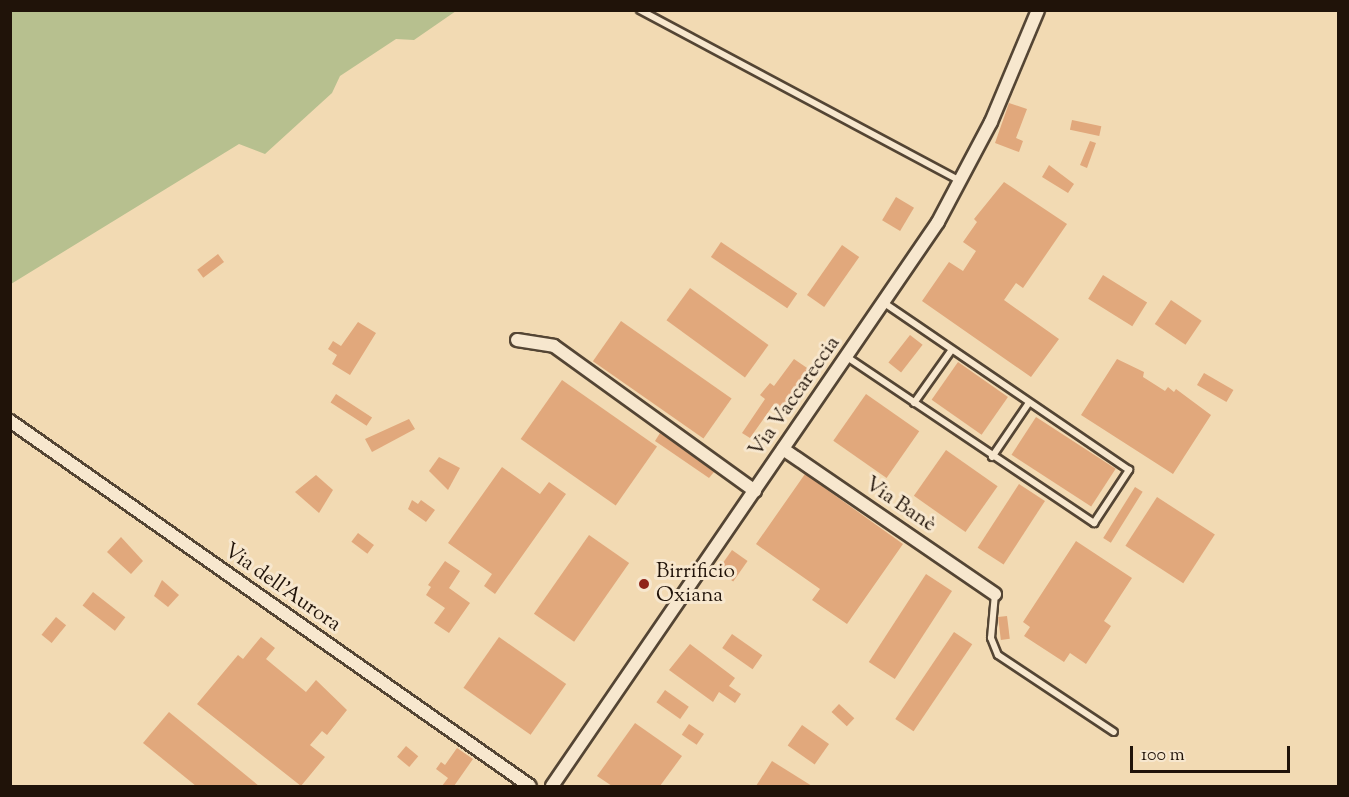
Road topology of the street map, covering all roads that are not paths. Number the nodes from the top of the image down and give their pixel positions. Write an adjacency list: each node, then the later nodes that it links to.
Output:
1 (640, 10): 3 (lane)
2 (1038, 10): 3 (street, Via Vaccareccia)
3 (962, 182): 4 (street, Via Vaccareccia)
4 (884, 302): 6 (lane); 7 (street, Via Vaccareccia)
5 (517, 340): 13 (street)
6 (951, 351): 8 (lane); 9 (lane)
7 (847, 357): 8 (lane); 11 (street, Via Vaccareccia)
8 (914, 403): 12 (lane)
9 (1028, 404): 12 (lane); 12 (lane)
10 (10, 421): 16 (street, Via dell'Aurora)
11 (783, 449): 13 (street, Via Vaccareccia); 14 (street, Via Banè)
12 (992, 457)
13 (755, 490): 17 (street, Via Vaccareccia)
14 (995, 594): 15 (lane)
15 (1114, 732)
16 (530, 786)
17 (552, 786)

